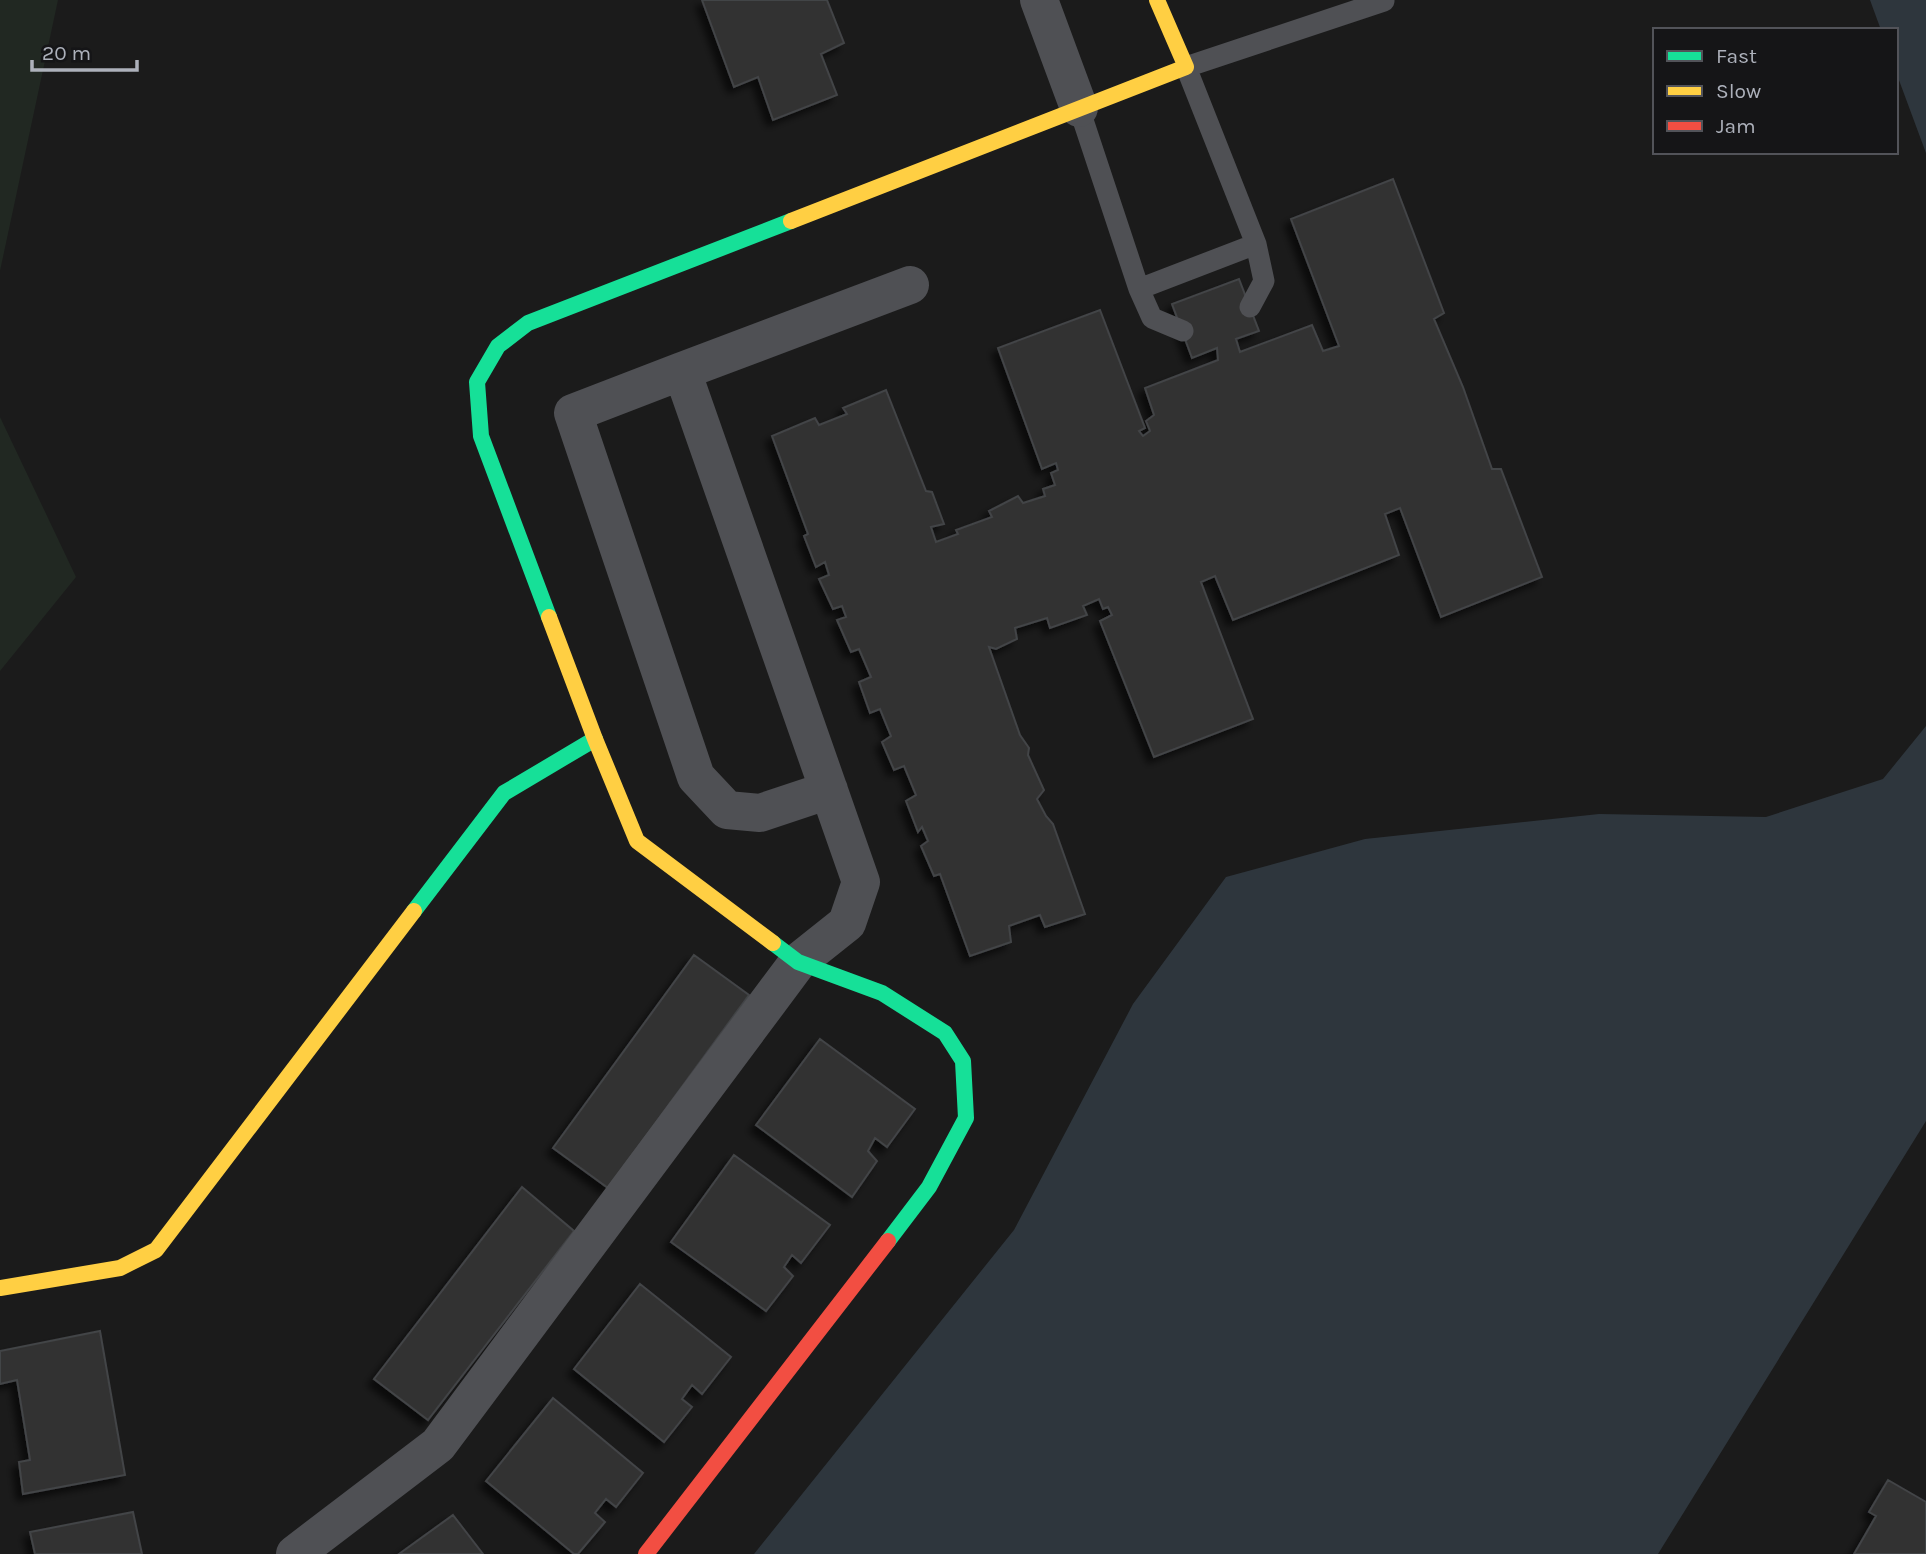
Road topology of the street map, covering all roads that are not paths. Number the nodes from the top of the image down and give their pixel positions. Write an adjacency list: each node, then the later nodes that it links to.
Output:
1 (1039, 0): 5 (street)
2 (1157, 0): 4 (street)
3 (1384, 1): 4 (lane)
4 (1186, 67): 5 (street); 6 (lane)
5 (1079, 108): 8 (lane); 12 (street)
6 (1256, 244): 8 (lane); 9 (lane)
7 (910, 285): 11 (street)
8 (1139, 289): 10 (lane)
9 (1250, 307)
10 (1182, 331)
11 (682, 370): 13 (street); 13 (street)
12 (595, 739): 14 (street); 15 (street)
13 (829, 790): 14 (street)
14 (798, 962): 16 (street); 17 (street)
15 (0, 1288)
16 (295, 1554)
17 (646, 1554)

